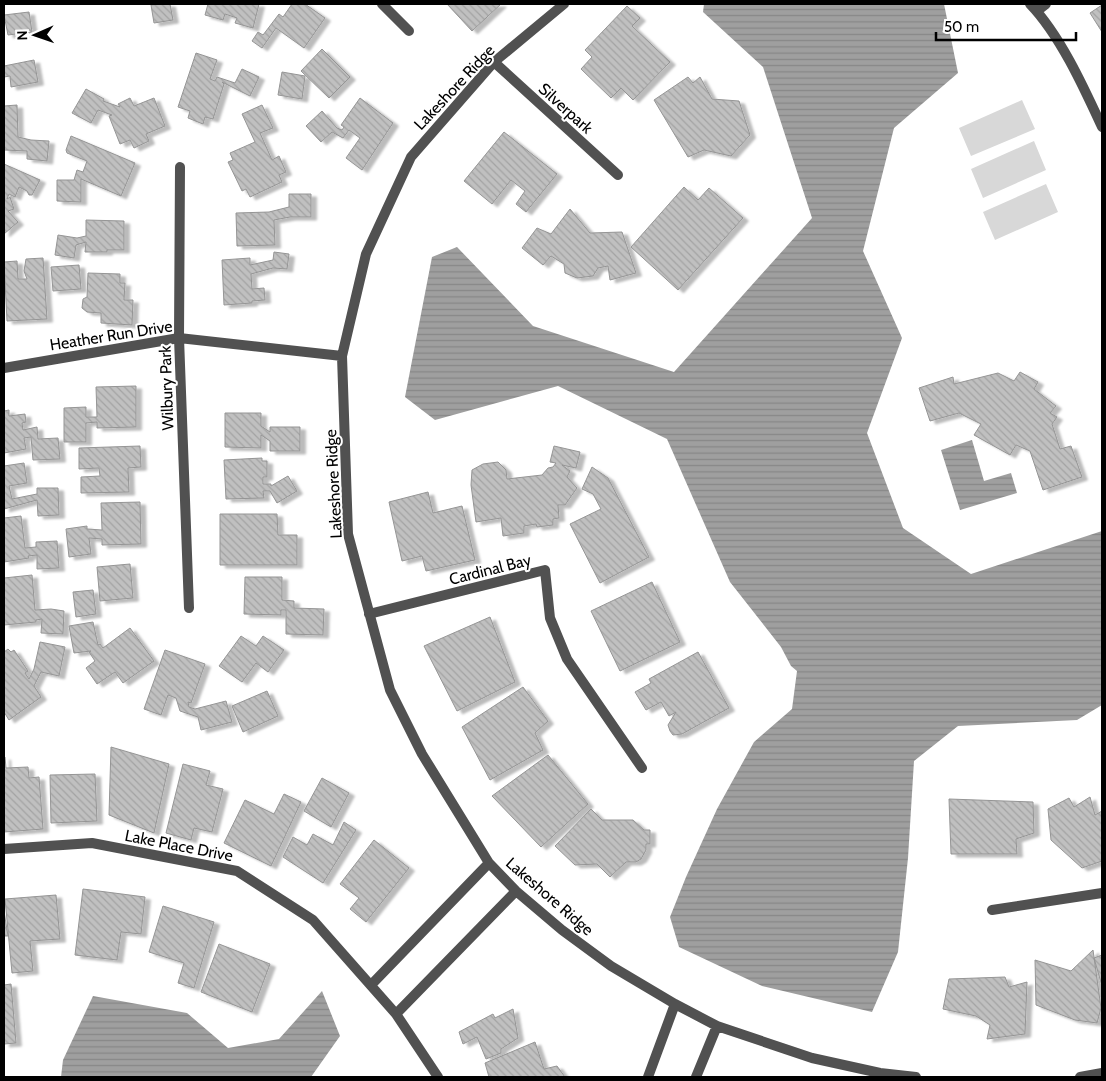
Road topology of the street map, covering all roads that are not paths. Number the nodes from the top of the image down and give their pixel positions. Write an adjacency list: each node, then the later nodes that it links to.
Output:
1 (382, 4): 5 (street)
2 (564, 4): 6 (street, Lakeshore Ridge)
3 (1046, 4): 4 (street)
4 (1033, 7): 7 (street)
5 (409, 31)
6 (494, 62): 9 (street, Silverpark); 11 (street, Lakeshore Ridge)
7 (1102, 127)
8 (180, 167): 10 (street, Wilbury Park)
9 (618, 176)
10 (179, 338): 11 (street, Heather Run Drive); 12 (street, Heather Run Drive); 13 (street, Wilbury Park)
11 (342, 356): 14 (street, Lakeshore Ridge)
12 (4, 368)
13 (189, 608)
14 (369, 614): 15 (street, Cardinal Bay); 17 (street, Lakeshore Ridge)
15 (642, 768)
16 (4, 849): 21 (street, Lake Place Drive)
17 (488, 863): 18 (street, Lakeshore Ridge); 21 (street)
18 (516, 891): 22 (street, Lakeshore Ridge); 23 (street)
19 (1102, 893): 20 (street)
20 (992, 910)
21 (371, 985): 23 (street, Lake Place Drive)
22 (675, 1004): 24 (street, Lakeshore Ridge); 27 (street)
23 (396, 1014): 26 (street, Lake Place Drive)
24 (717, 1026): 28 (street); 29 (street, Lakeshore Ridge)
25 (1102, 1073): 30 (street)
26 (438, 1077)
27 (648, 1077)
28 (696, 1077)
29 (916, 1077)
30 (1080, 1077)

